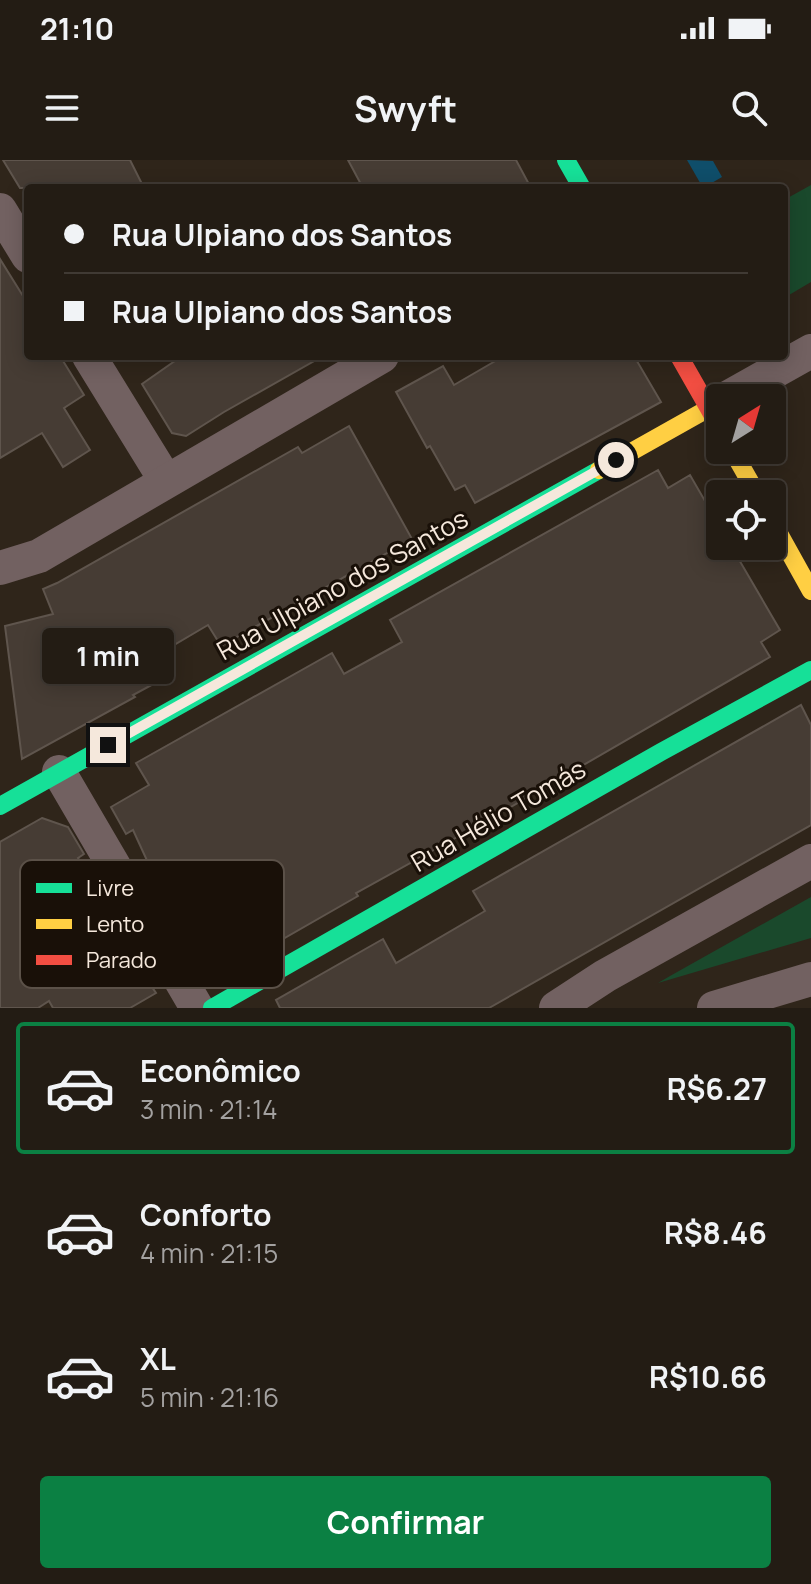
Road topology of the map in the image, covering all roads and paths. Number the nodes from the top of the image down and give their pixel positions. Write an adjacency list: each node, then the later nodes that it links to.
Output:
1 (566, 160): 2 (street)
2 (580, 184)
3 (0, 210): 4 (street)
4 (24, 249)
5 (811, 351): 9 (street)
6 (91, 360): 12 (street)
7 (375, 360): 12 (street)
8 (682, 360): 10 (street)
9 (753, 384)
10 (706, 388)
11 (706, 410): 17 (street, Rua Ulpiano dos Santos)
12 (166, 481): 14 (street)
13 (786, 546): 15 (street)
14 (0, 568)
15 (811, 591)
16 (811, 670): 21 (street, Rua Hélio Tomás)
17 (59, 772): 18 (street, Rua Ulpiano dos Santos); 19 (street)
18 (0, 806)
19 (110, 860)
20 (811, 861): 27 (street)
21 (284, 967)
22 (811, 979): 28 (street)
23 (185, 988): 25 (street)
24 (247, 988): 26 (street, Rua Hélio Tomás)
25 (197, 1008)
26 (212, 1008)
27 (556, 1008)
28 (714, 1008)

